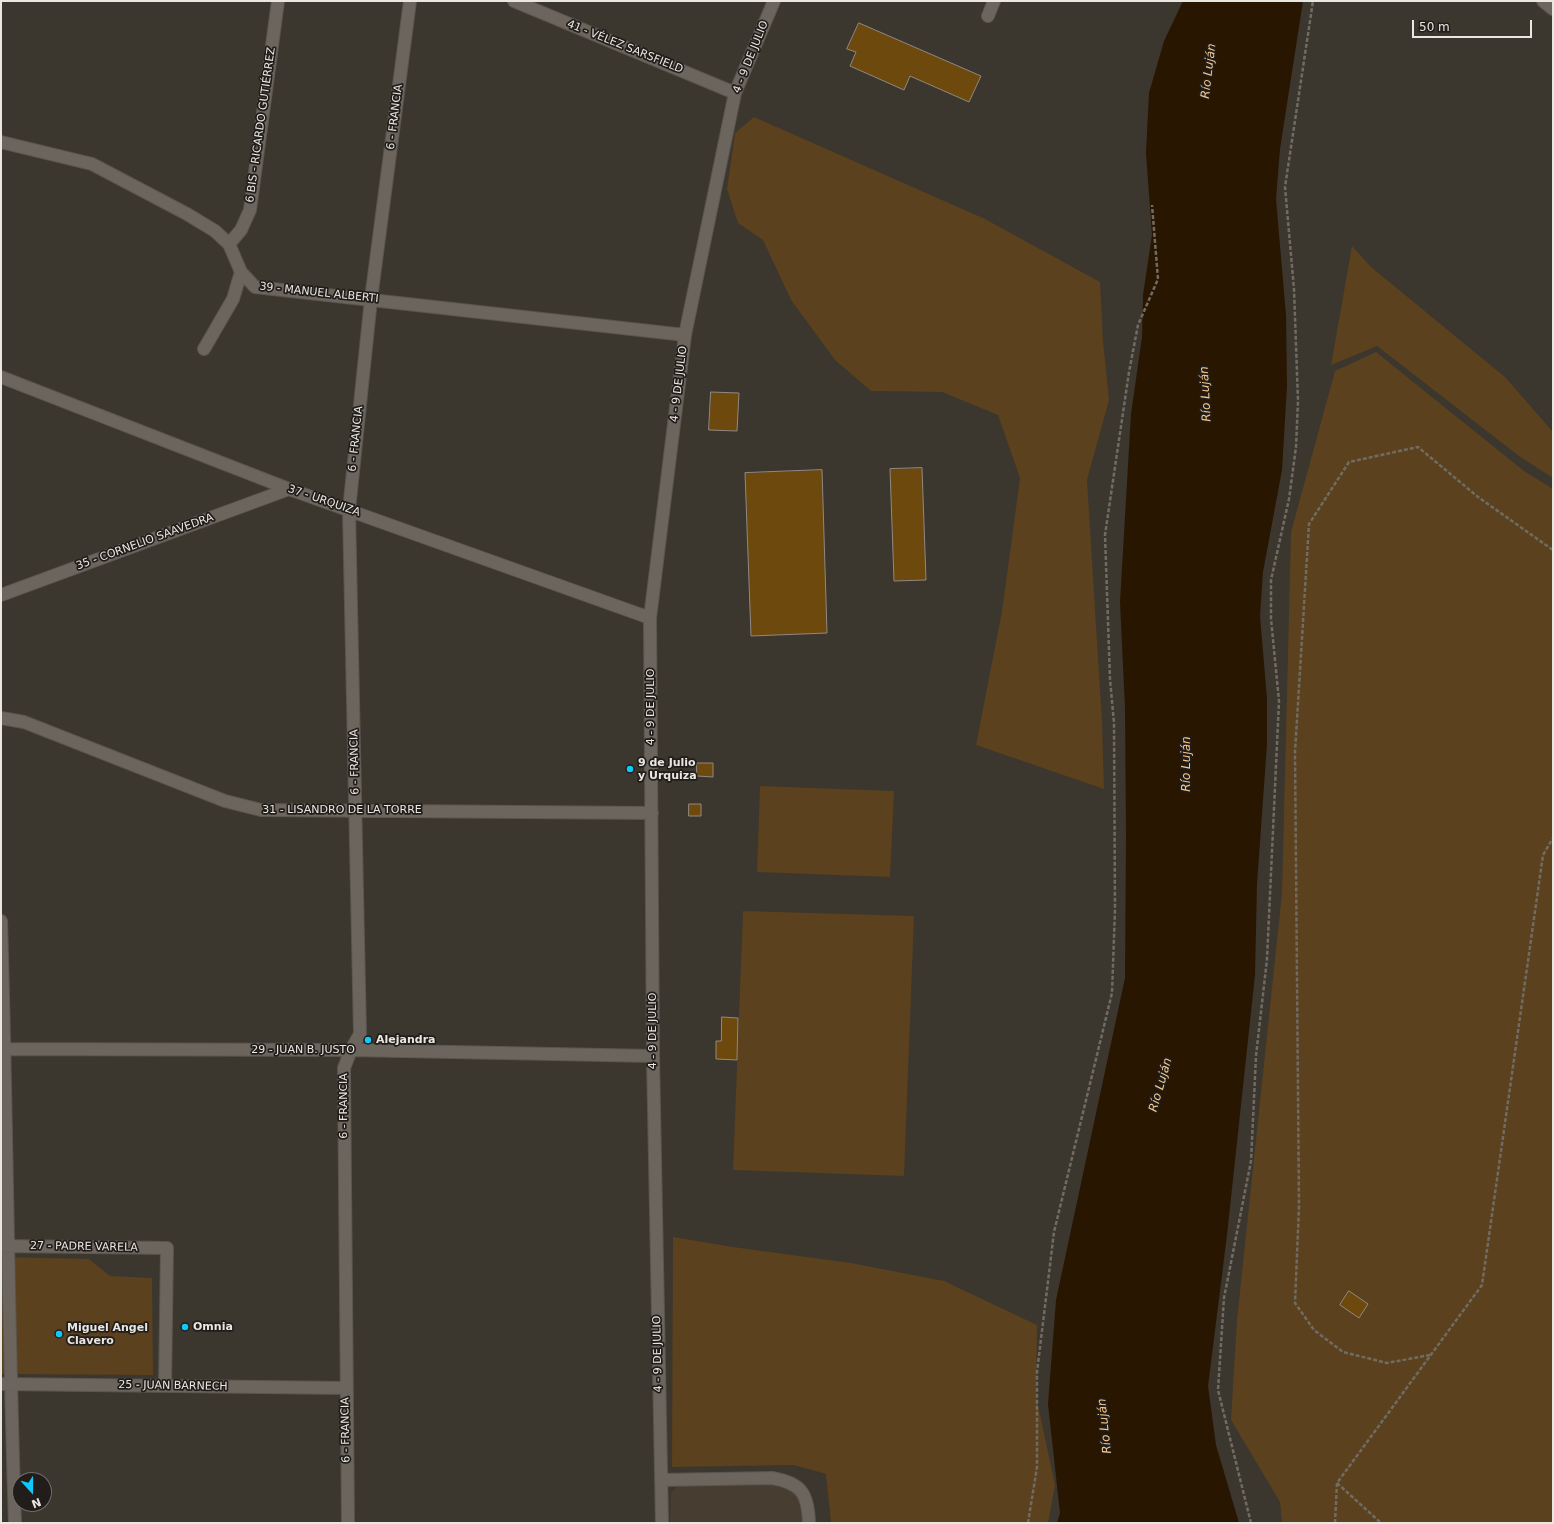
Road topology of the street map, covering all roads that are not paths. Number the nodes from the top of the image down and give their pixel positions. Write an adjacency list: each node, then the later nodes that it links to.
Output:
1 (278, 1): 11 (street, 6 BIS - RICARDO GUTIÉRREZ)
2 (410, 1): 13 (street, 6 - FRANCIA)
3 (514, 1): 9 (street, 41 - VÉLEZ SARSFIELD)
4 (774, 1): 9 (street, 4 - 9 DE JULIO)
5 (994, 1): 8 (street)
6 (1543, 1): 7 (street)
7 (1553, 9)
8 (988, 16)
9 (735, 93): 14 (street, 4 - 9 DE JULIO)
10 (1, 142): 11 (street, 39 - MANUEL ALBERTI)
11 (229, 244): 12 (street, 39 - MANUEL ALBERTI)
12 (241, 272): 13 (street, 39 - MANUEL ALBERTI); 15 (street)
13 (371, 299): 14 (street, 39 - MANUEL ALBERTI); 18 (street, 6 - FRANCIA)
14 (685, 335): 20 (street, 4 - 9 DE JULIO)
15 (204, 350)
16 (1, 377): 17 (street, 37 - URQUIZA)
17 (289, 490): 18 (street, 37 - URQUIZA); 19 (street, 35 - CORNELIO SAAVEDRA)
18 (349, 510): 20 (street, 37 - URQUIZA); 22 (street, 6 - FRANCIA)
19 (1, 595)
20 (650, 618): 23 (street, 4 - 9 DE JULIO)
21 (1, 718): 22 (street, 31 - LISANDRO DE LA TORRE)
22 (356, 809): 23 (street, 31 - LISANDRO DE LA TORRE); 26 (street, 6 - FRANCIA)
23 (652, 813): 27 (street, 4 - 9 DE JULIO)
24 (1, 921): 25 (street)
25 (3, 1049): 26 (street, 29 - JUAN B. JUSTO); 28 (street)
26 (351, 1050): 27 (street, 29 - JUAN B. JUSTO); 31 (street, 6 - FRANCIA)
27 (653, 1056): 32 (street, 4 - 9 DE JULIO)
28 (5, 1246): 29 (street); 30 (street, 27 - PADRE VARELA)
29 (6, 1384): 30 (street, 25 - JUAN BARNECH); 33 (street)
30 (165, 1386): 31 (street, 25 - JUAN BARNECH)
31 (346, 1388): 34 (street, 6 - FRANCIA)
32 (661, 1480): 35 (street, 4 - 9 DE JULIO); 36 (street)
33 (15, 1523)
34 (348, 1523)
35 (662, 1523)
36 (809, 1523)

